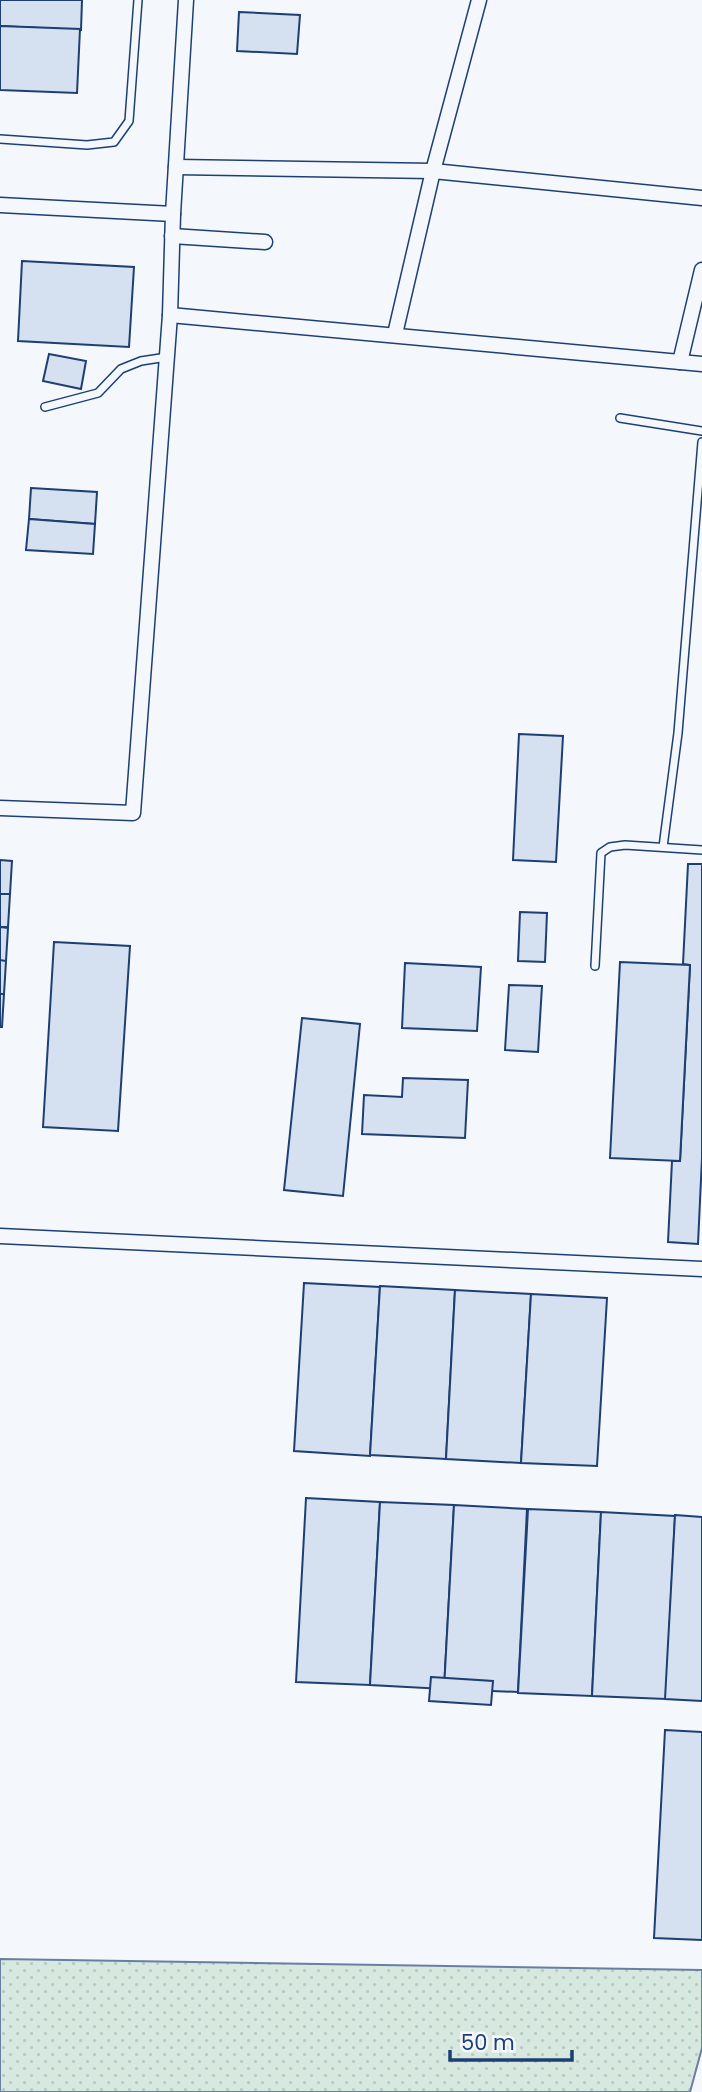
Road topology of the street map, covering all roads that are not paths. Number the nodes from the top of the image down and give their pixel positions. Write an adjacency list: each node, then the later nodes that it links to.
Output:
1 (138, 0): 4 (lane)
2 (186, 0): 5 (street)
3 (479, 0): 6 (street)
4 (0, 139)
5 (176, 167): 6 (street); 9 (street)
6 (433, 171): 7 (street); 14 (street)
7 (702, 198)
8 (0, 205): 9 (street)
9 (173, 214): 10 (street)
10 (172, 236): 11 (street); 13 (street)
11 (265, 242)
12 (702, 270): 16 (street)
13 (170, 315): 14 (street); 15 (street)
14 (395, 334): 16 (street)
15 (167, 357): 18 (lane); 22 (street)
16 (680, 362): 17 (street)
17 (702, 364)
18 (45, 407)
19 (620, 418): 20 (lane)
20 (702, 431)
21 (702, 442): 23 (lane)
22 (0, 808)
23 (663, 847): 24 (lane); 25 (lane)
24 (702, 850)
25 (596, 966)
26 (0, 1237): 27 (street)
27 (702, 1269)

